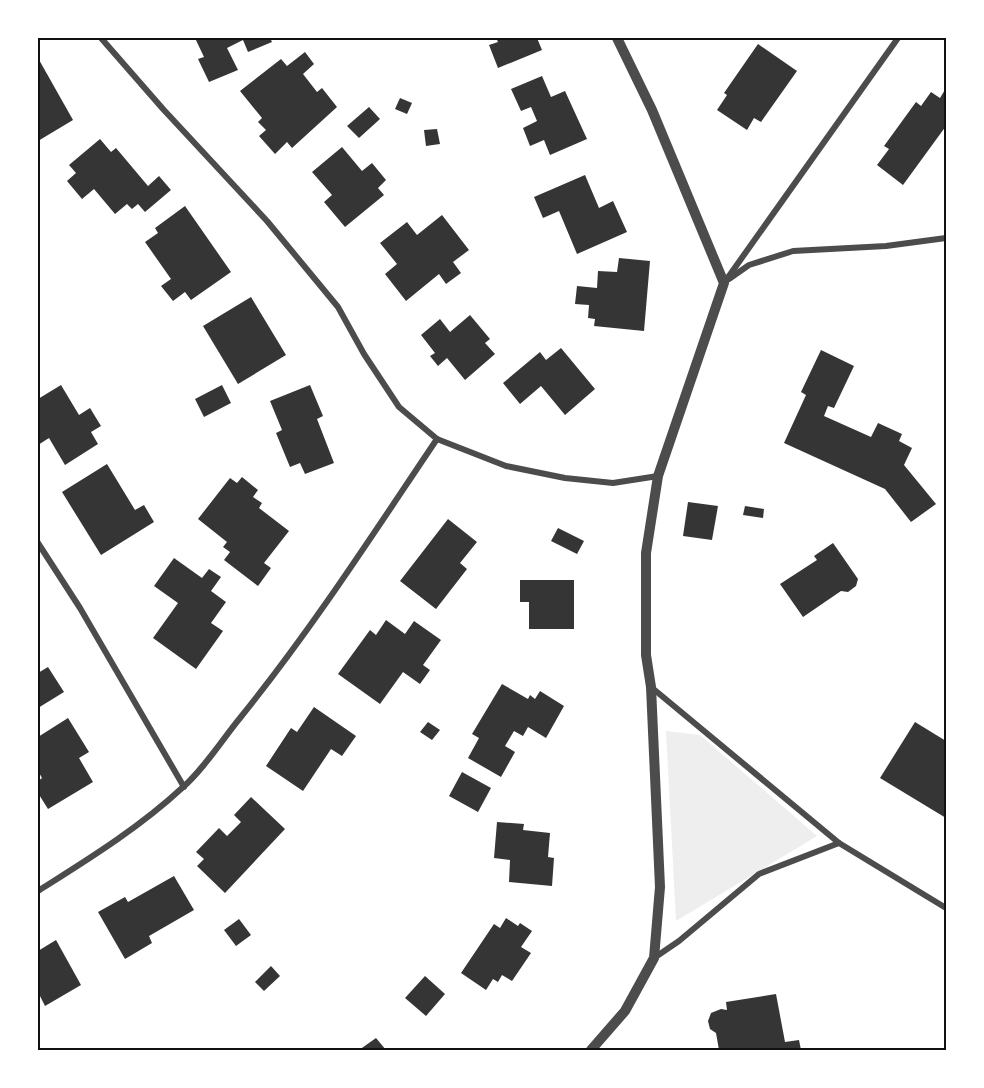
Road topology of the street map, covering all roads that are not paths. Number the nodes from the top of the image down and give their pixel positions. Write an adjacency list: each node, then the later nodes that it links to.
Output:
1 (100, 38): 6 (street)
2 (617, 38): 5 (street)
3 (898, 38): 5 (street)
4 (946, 238): 5 (street)
5 (724, 283): 7 (street)
6 (437, 439): 7 (street); 10 (street)
7 (658, 476): 9 (street)
8 (38, 543): 10 (street)
9 (651, 687): 11 (street); 14 (street)
10 (184, 787): 12 (street)
11 (839, 843): 13 (street); 14 (street)
12 (38, 891)
13 (946, 908)
14 (654, 958): 15 (street)
15 (591, 1050)

